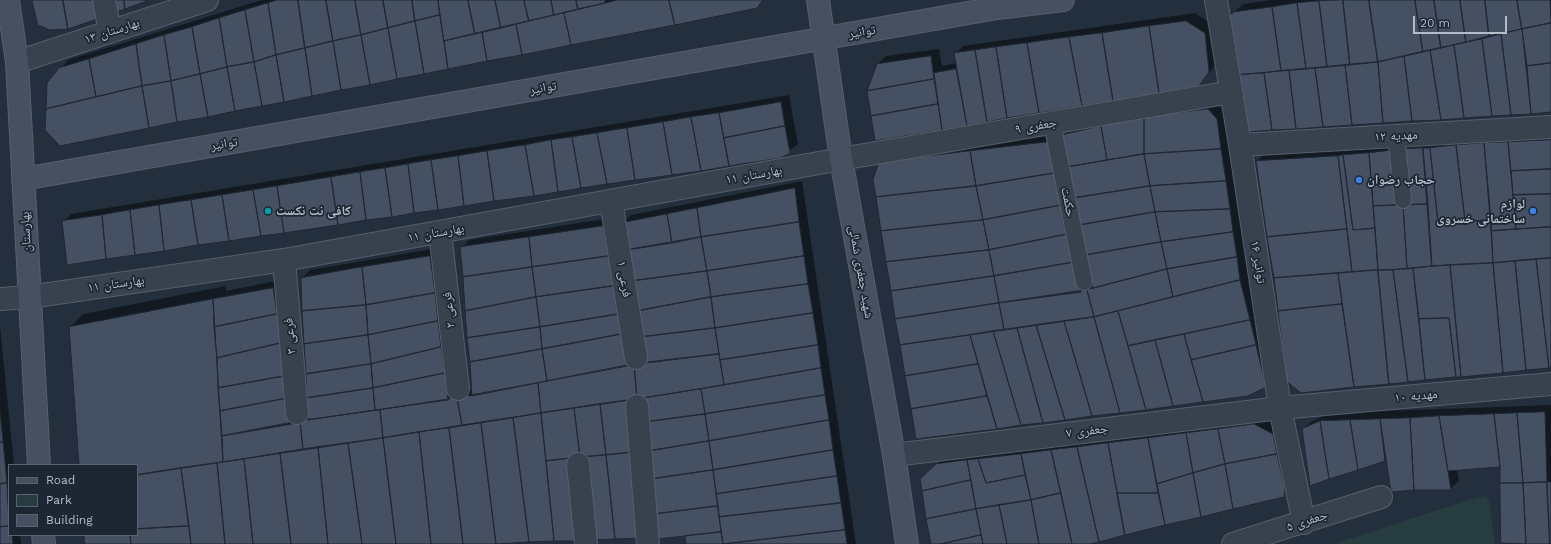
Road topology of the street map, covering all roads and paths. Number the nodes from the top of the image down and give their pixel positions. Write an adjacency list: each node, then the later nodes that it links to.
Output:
1 (8, 0): 10 (street, بهارستان)
2 (104, 0): 9 (street)
3 (207, 0): 7 (street, بهارستان ۱۳)
4 (818, 0): 11 (street, شهید جعفری شمالی)
5 (1063, 0): 8 (street, توانیر)
6 (1216, 0): 13 (street, توانیر ۱۶)
7 (182, 4): 9 (street, بهارستان ۱۳)
8 (996, 4): 11 (street, توانیر)
9 (110, 32): 12 (street, بهارستان ۱۳)
10 (7, 33): 12 (street, بهارستان)
11 (824, 39): 18 (street, شهید جعفری شمالی); 19 (street, توانیر)
12 (17, 62): 19 (street, بهارستان)
13 (1232, 92): 14 (street, جعفری ۹); 17 (street, توانیر ۱۶)
14 (1052, 123): 18 (street, جعفری ۹); 24 (lane, حکمت)
15 (1551, 127): 16 (street, مهدیه ۱۲)
16 (1396, 136): 17 (street, مهدیه ۱۲); 20 (lane)
17 (1240, 145): 31 (street, توانیر ۱۶)
18 (841, 159): 21 (street, بهارستان ۱۱); 33 (street, شهید جعفری شمالی)
19 (23, 179): 25 (street, بهارستان)
20 (1403, 200)
21 (611, 201): 22 (street, بهارستان ۱۱); 27 (street, فرعی ۱)
22 (440, 232): 23 (street, بهارستان ۱۱); 29 (street, فرعی ۲)
23 (284, 260): 25 (street, بهارستان ۱۱); 32 (street, فرعی ۳)
24 (1084, 282)
25 (29, 297): 26 (street, بهارستان ۱۱); 34 (street, بهارستان)
26 (0, 299)
27 (636, 358)
28 (1551, 384): 31 (street, مهدیه ۱۰)
29 (458, 389)
30 (637, 406): 39 (street)
31 (1280, 408): 33 (street, جعفری ۷); 37 (street, توانیر ۱۶)
32 (297, 413)
33 (894, 454): 40 (street, شهید جعفری شمالی)
34 (39, 464)
35 (578, 464): 38 (street)
36 (1381, 497): 37 (street, جعفری ۵)
37 (1304, 523): 41 (street, جعفری ۵)
38 (586, 544)
39 (648, 544)
40 (907, 544)
41 (1233, 544)

